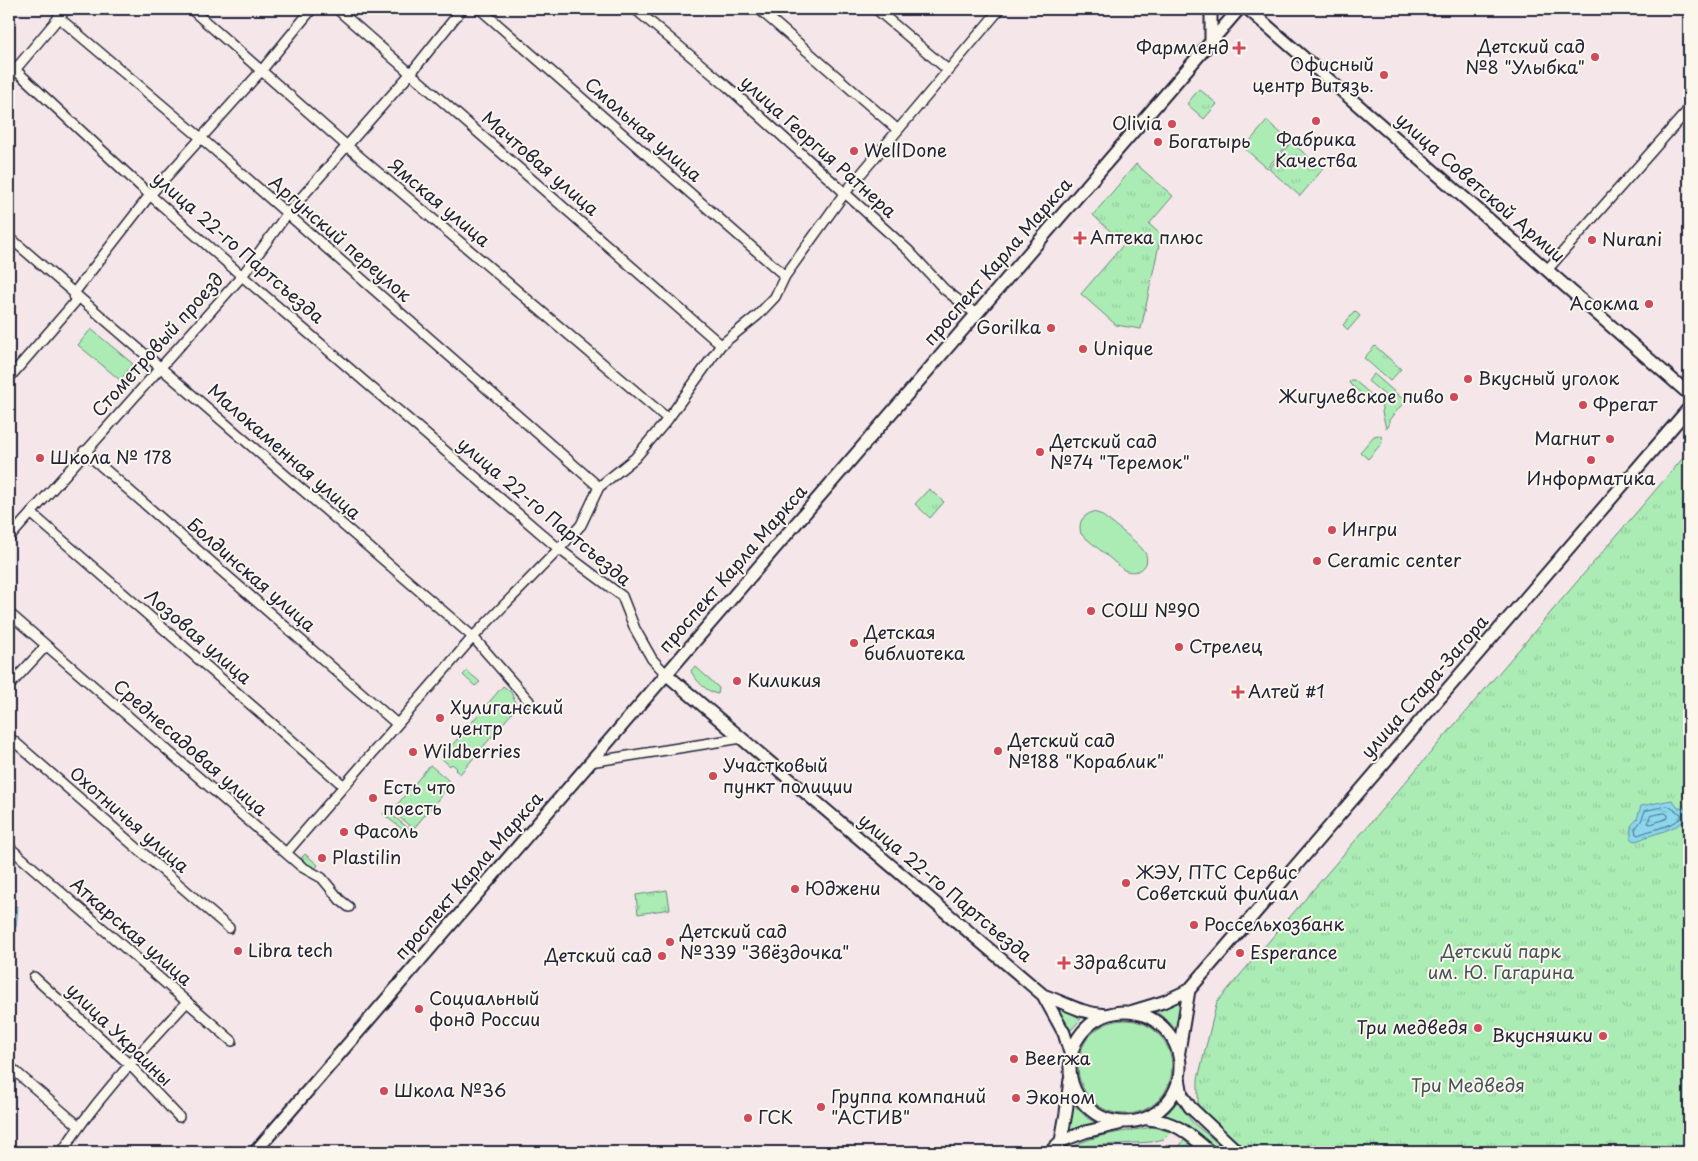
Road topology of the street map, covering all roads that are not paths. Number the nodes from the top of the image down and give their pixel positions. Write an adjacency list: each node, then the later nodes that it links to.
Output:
1 (66, 9): 14 (street)
2 (191, 9): 17 (street, Ямская улица)
3 (312, 9): 17 (street)
4 (337, 9): 19 (street, Мачтовая улица)
5 (462, 9): 19 (street, Стометровый проезд)
6 (480, 9): 31 (street, Смольная улица)
7 (635, 9): 25 (street, улица Георгия Ратнера)
8 (759, 9): 22 (street)
9 (876, 9): 18 (street)
10 (999, 9): 18 (street)
11 (1209, 9): 15 (street)
12 (1239, 9): 15 (street, проспект Карла Маркса)
13 (1248, 9): 29 (street, улица Советской Армии)
14 (58, 17): 16 (street); 23 (street, Аргунский переулок)
15 (1210, 42): 33 (street, проспект Карла Маркса)
16 (12, 67): 20 (street); 26 (street, улица 22-го Партсъезда)
17 (262, 70): 23 (street); 24 (street, Ямская улица)
18 (948, 70): 22 (street)
19 (411, 73): 24 (street, Стометровый проезд); 34 (street, Мачтовая улица)
20 (9, 77)
21 (1689, 109): 29 (street)
22 (898, 130): 25 (street)
23 (201, 138): 26 (street); 27 (street, Аргунский переулок)
24 (347, 146): 27 (street, Стометровый проезд); 39 (street, Ямская улица)
25 (844, 194): 31 (street); 33 (street, улица Георгия Ратнера)
26 (150, 195): 30 (street, улица 22-го Партсъезда); 32 (street)
27 (287, 214): 30 (street, Стометровый проезд); 41 (street, Аргунский переулок)
28 (9, 237): 32 (street, Малокаменная улица)
29 (1547, 270): 37 (street, улица Советской Армии)
30 (242, 276): 35 (street, Стометровый проезд); 44 (street, улица 22-го Партсъезда)
31 (785, 276): 34 (street)
32 (74, 293): 35 (street, Малокаменная улица); 36 (street)
33 (976, 314): 48 (street, проспект Карла Маркса)
34 (721, 345): 39 (street)
35 (160, 367): 40 (street, Стометровый проезд); 46 (street, Малокаменная улица)
36 (9, 378)
37 (1689, 394)
38 (1689, 408): 61 (street, улица Стара-Загора)
39 (668, 419): 41 (street)
40 (84, 451): 42 (street, Стометровый проезд); 51 (street, Болдинская улица)
41 (599, 487): 44 (street)
42 (30, 513): 43 (street, Стометровый проезд); 55 (street, Лозовая улица)
43 (9, 538)
44 (559, 550): 46 (street); 48 (street, улица 22-го Партсъезда)
45 (9, 613): 47 (street, Среднесадовая улица)
46 (473, 637): 50 (street, Малокаменная улица); 51 (street)
47 (46, 646): 49 (street); 57 (street, Среднесадовая улица)
48 (666, 674): 53 (street, улица 22-го Партсъезда); 54 (street, проспект Карла Маркса)
49 (9, 686)
50 (529, 701)
51 (397, 724): 55 (street)
52 (9, 737): 59 (street, Охотничья улица)
53 (742, 738): 54 (street); 62 (street, улица 22-го Партсъезда)
54 (590, 762): 79 (street, проспект Карла Маркса)
55 (344, 786): 57 (street)
56 (9, 847): 63 (street, Аткарская улица)
57 (286, 853): 58 (street, Среднесадовая улица)
58 (349, 907)
59 (229, 928)
60 (34, 977): 69 (street, улица Украины)
61 (1189, 990): 64 (street, улица Стара-Загора); 67 (street)
62 (1043, 995): 65 (street, улица 22-го Партсъезда); 68 (street, улица 22-го Партсъезда)
63 (187, 1002): 66 (street, Аткарская улица); 69 (street)
64 (1130, 1012): 65 (street); 67 (street)
65 (1108, 1015): 68 (street)
66 (232, 1041)
67 (1179, 1051): 72 (street)
68 (1070, 1056): 71 (street)
69 (130, 1065): 73 (street, улица Украины); 76 (street)
70 (9, 1066): 76 (street)
71 (1070, 1074): 75 (street); 77 (street)
72 (1179, 1078): 74 (street); 82 (street)
73 (180, 1117)
74 (1148, 1118): 75 (street); 81 (street)
75 (1119, 1124): 77 (street)
76 (78, 1126): 78 (street)
77 (1060, 1141): 80 (street)
78 (62, 1152)
79 (255, 1152)
80 (1050, 1152)
81 (1210, 1152)
82 (1238, 1152)

